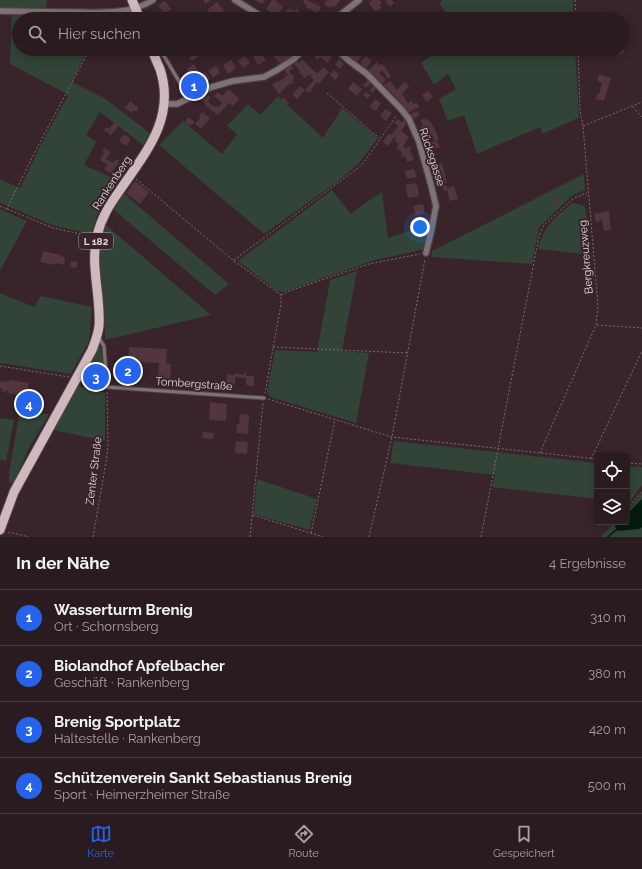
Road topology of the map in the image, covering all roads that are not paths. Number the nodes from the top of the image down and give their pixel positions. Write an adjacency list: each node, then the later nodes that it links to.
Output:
1 (153, 0): 4 (street)
2 (235, 0): 6 (street)
3 (359, 0): 7 (street)
4 (134, 4): 5 (street)
5 (0, 11)
6 (254, 12)
7 (344, 12)
8 (155, 56): 13 (main road, Rankenberg / L 182)
9 (164, 56): 12 (lane)
10 (297, 56): 12 (street)
11 (344, 56): 14 (street, Rücksgasse)
12 (189, 98): 13 (street)
13 (164, 104): 15 (main road, Rankenberg / L 182)
14 (426, 253)
15 (97, 336): 16 (main road, Rankenberg / L 182); 17 (lane)
16 (76, 379): 17 (lane, Tombergstraße); 19 (main road, L 182)
17 (107, 387): 18 (lane, Tombergstraße)
18 (264, 398)
19 (3, 531)

